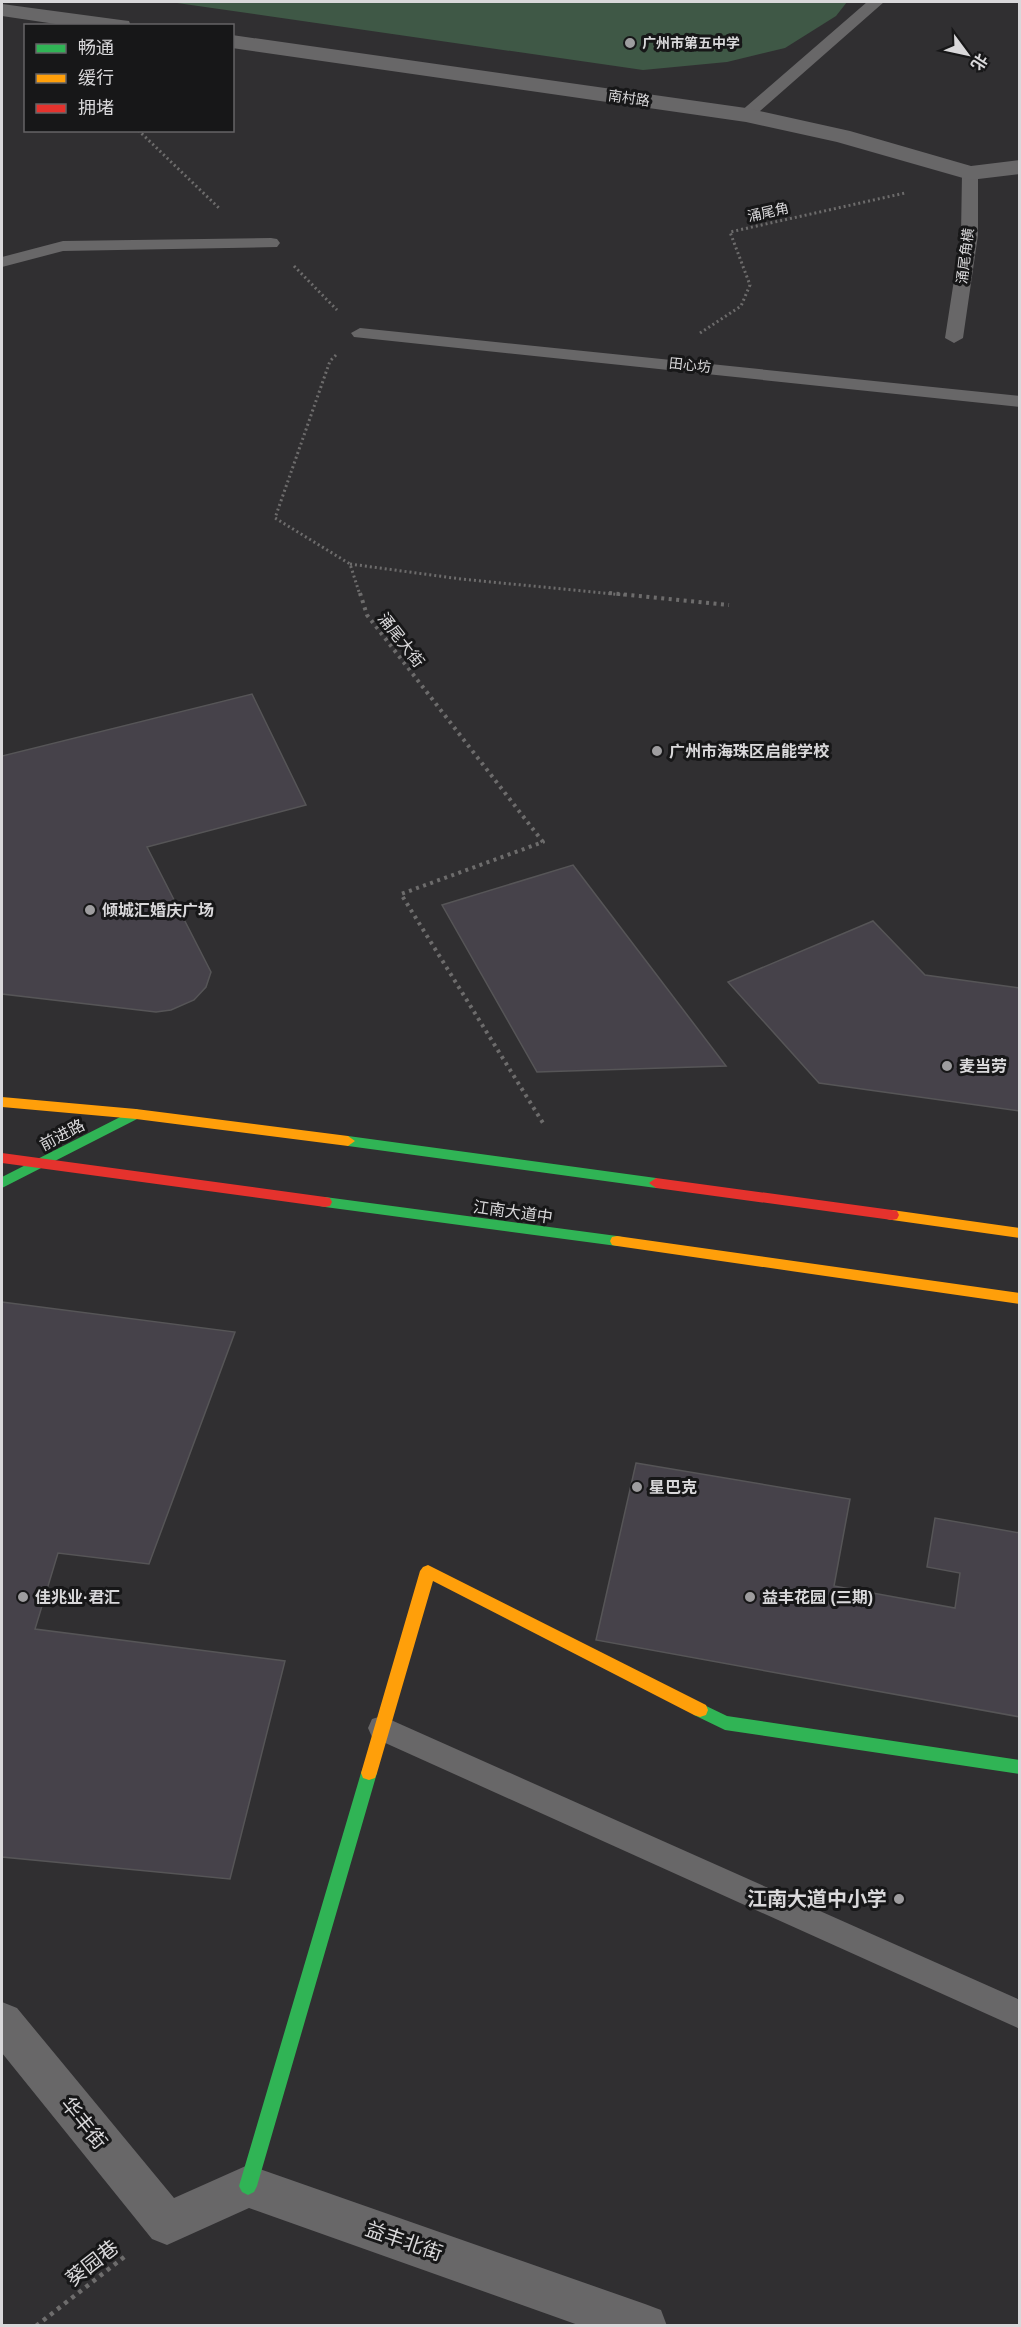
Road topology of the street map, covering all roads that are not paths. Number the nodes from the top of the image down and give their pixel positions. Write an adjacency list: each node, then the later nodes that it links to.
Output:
1 (876, 2): 5 (lane)
2 (2, 10): 3 (street)
3 (105, 24)
4 (234, 41): 5 (street, 南村路)
5 (746, 115): 7 (street, 南村路)
6 (1020, 167): 7 (street, 南村路)
7 (970, 173): 11 (lane, 涌尾角横)
8 (271, 243): 9 (lane)
9 (2, 262)
10 (360, 333): 12 (lane, 田心坊)
11 (954, 338)
12 (1020, 402)
13 (2, 1102): 14 (main road)
14 (136, 1114): 17 (main road, 前进路); 19 (main road)
15 (2, 1158): 17 (main road, 江南大道中)
16 (2, 1164): 17 (street)
17 (44, 1164): 18 (main road, 前进路); 20 (main road, 江南大道中)
18 (2, 1183)
19 (1020, 1233)
20 (1020, 1299)
21 (382, 1728): 22 (main road); 23 (lane); 25 (main road)
22 (1020, 1767)
23 (1020, 2015)
24 (2, 2022): 25 (street, 华丰街)
25 (248, 2186): 26 (street, 益丰北街)
26 (645, 2325)

